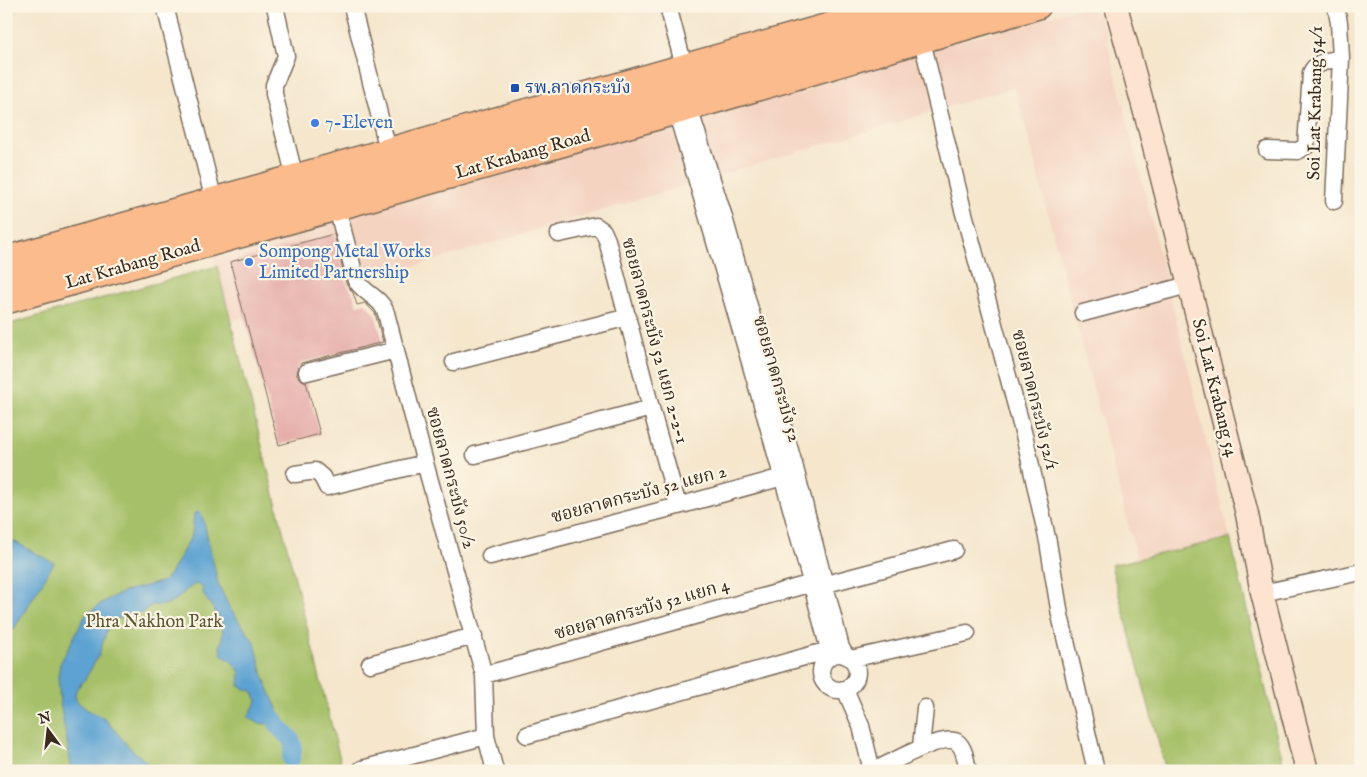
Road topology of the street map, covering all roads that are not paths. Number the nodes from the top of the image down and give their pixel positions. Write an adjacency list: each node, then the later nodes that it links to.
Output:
1 (165, 6): 18 (street)
2 (275, 6): 17 (street)
3 (352, 6): 15 (street)
4 (668, 6): 12 (street)
5 (854, 6): 12 (main road)
6 (899, 6): 23 (main road)
7 (968, 6): 24 (main road)
8 (1038, 6): 11 (main road, Lat Krabang Road)
9 (1116, 6): 25 (main road, Soi Lat Krabang 54)
10 (1336, 6): 13 (street, Soi Lat Krabang 54/1)
11 (922, 41): 14 (main road, Lat Krabang Road); 58 (street, ซอยลาดกระบัง 52/1)
12 (681, 55): 15 (main road)
13 (1341, 58): 16 (street); 19 (street, Soi Lat Krabang 54/1)
14 (683, 110): 20 (main road, Lat Krabang Road); 35 (street, ซอยลาดกระบัง 52)
15 (385, 138): 17 (main road)
16 (1267, 150)
17 (292, 166): 18 (main road)
18 (211, 190): 22 (main road)
19 (1334, 201)
20 (338, 208): 26 (main road, Lat Krabang Road); 29 (street, ซอยลาดกระบัง 50/2)
21 (559, 234): 28 (street, ซอยลาดกระบัง 52 แยก 2-2-1)
22 (6, 247)
23 (6, 259)
24 (6, 280)
25 (1188, 285): 27 (street); 42 (main road, Soi Lat Krabang 54)
26 (6, 301)
27 (1083, 313)
28 (628, 316): 30 (street); 32 (street, ซอยลาดกระบัง 52 แยก 2-2-1)
29 (396, 350): 31 (street); 34 (street, ซอยลาดกระบัง 50/2)
30 (454, 362)
31 (307, 372)
32 (651, 408): 33 (street); 37 (street, ซอยลาดกระบัง 52 แยก 2-2-1)
33 (475, 455)
34 (424, 463): 36 (street); 44 (street, ซอยลาดกระบัง 50/2)
35 (789, 472): 37 (street, ซอยลาดกระบัง 52 แยก 2); 41 (street, ซอยลาดกระบัง 52)
36 (294, 474)
37 (678, 506): 39 (street, ซอยลาดกระบัง 52 แยก 2)
38 (954, 550): 41 (street, ซอยลาดกระบัง 52 แยก 4)
39 (490, 556)
40 (1361, 572): 42 (street)
41 (818, 583): 45 (street, ซอยลาดกระบัง 52); 46 (street, ซอยลาดกระบัง 52); 48 (street, ซอยลาดกระบัง 52 แยก 4)
42 (1262, 593): 59 (main road, Soi Lat Krabang 54)
43 (967, 633): 46 (street)
44 (474, 636): 47 (street); 48 (street, ซอยลาดกระบัง 50/2)
45 (827, 655): 46 (street); 49 (street, ซอยลาดกระบัง 52); 51 (street)
46 (849, 657): 49 (street, ซอยลาดกระบัง 52)
47 (370, 664)
48 (484, 675): 52 (street, ซอยลาดกระบัง 50/2)
49 (845, 689): 56 (street)
50 (924, 708): 53 (street)
51 (527, 735)
52 (486, 736): 54 (street); 55 (street, ซอยลาดกระบัง 50/2)
53 (921, 747): 56 (street); 57 (street)
54 (360, 771)
55 (495, 771)
56 (873, 771)
57 (968, 771)
58 (1096, 771)
59 (1306, 771)

